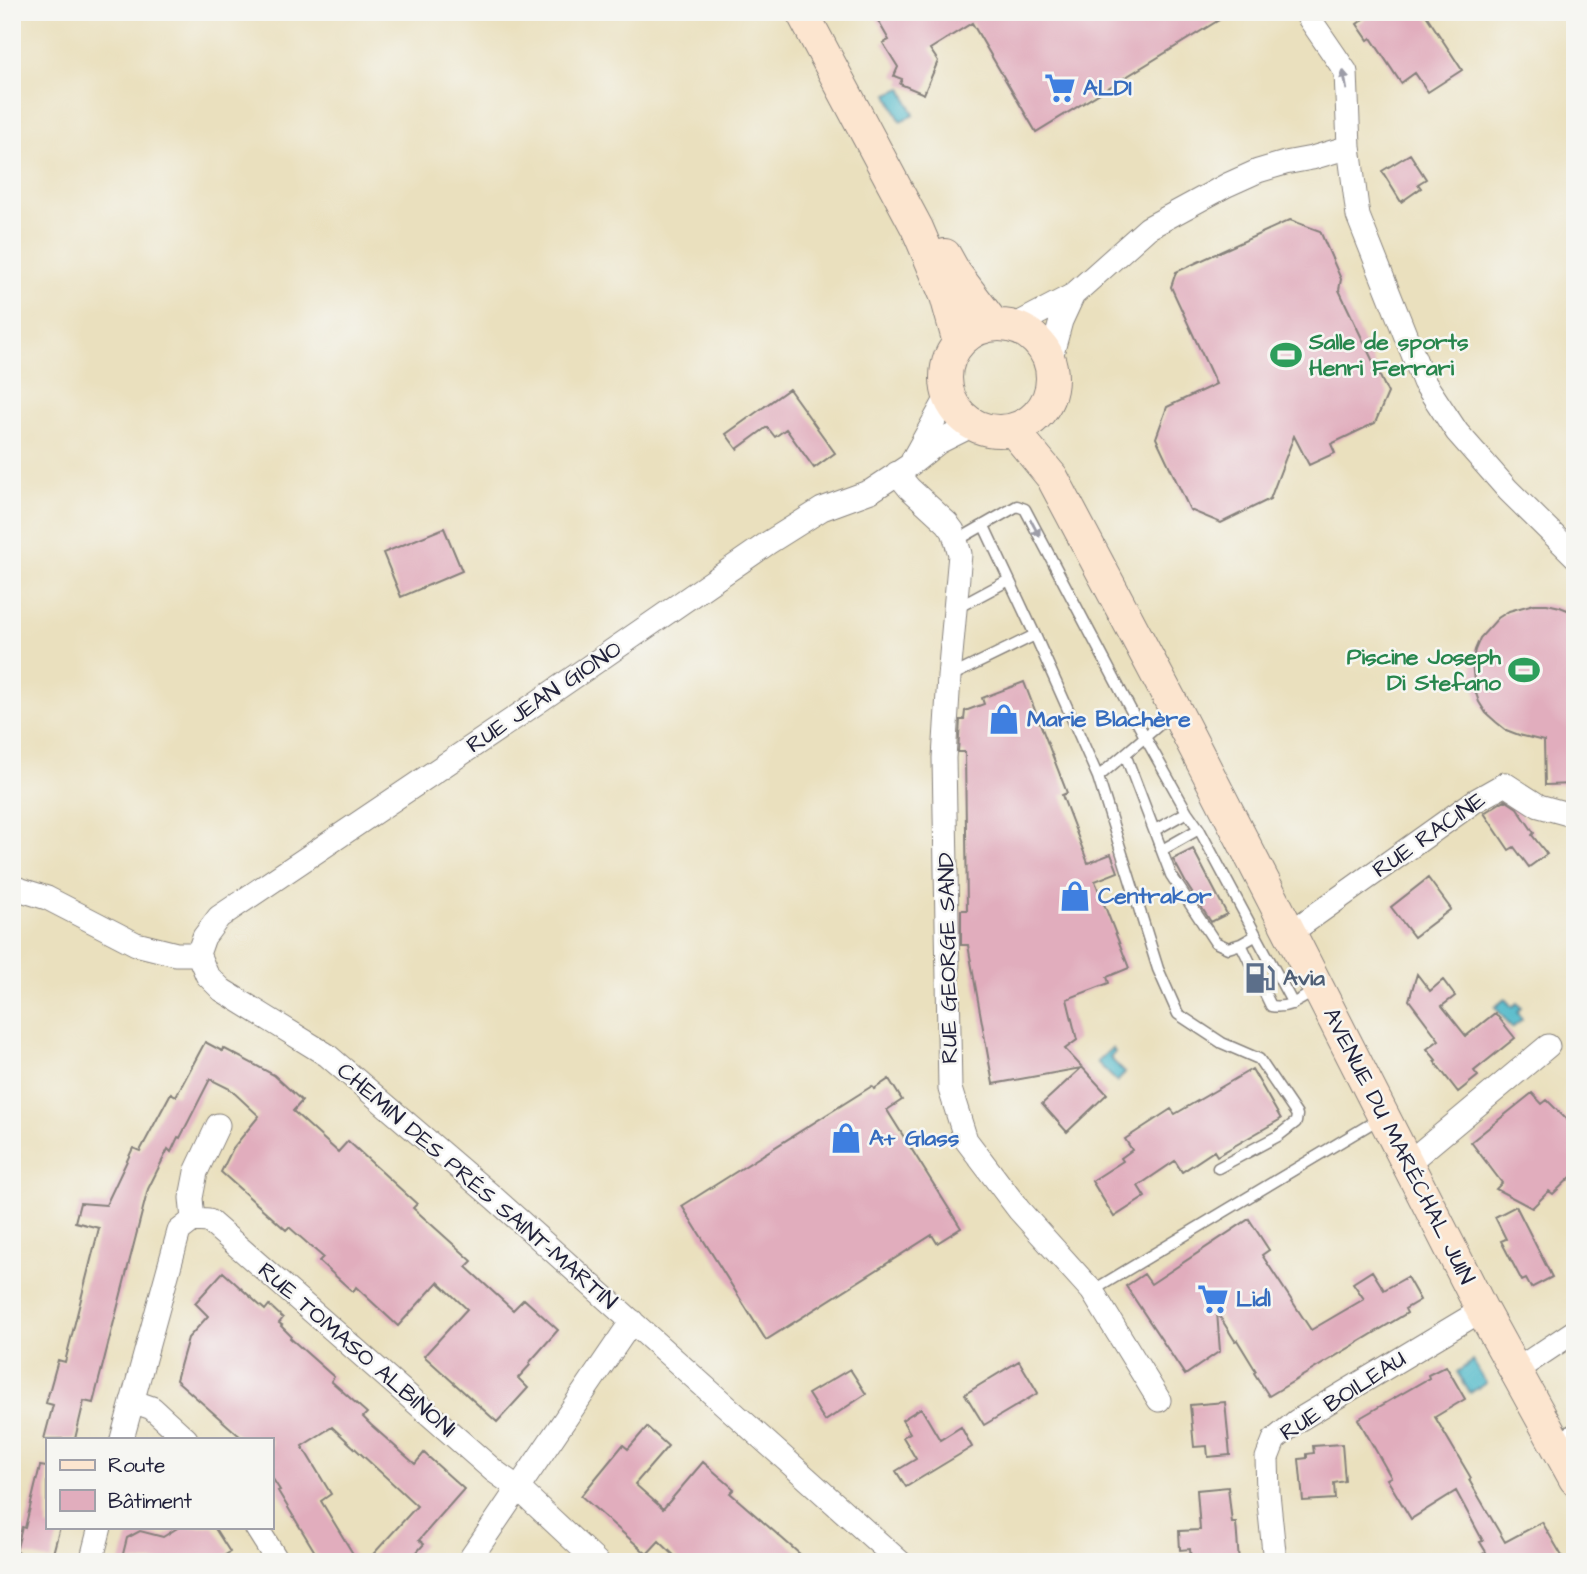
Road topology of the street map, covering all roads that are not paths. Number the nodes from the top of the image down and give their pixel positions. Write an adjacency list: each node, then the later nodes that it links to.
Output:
1 (802, 12): 7 (main road)
2 (816, 12): 6 (main road)
3 (1305, 12): 4 (street, one-way to 3)
4 (1349, 147): 5 (street); 17 (street)
5 (1073, 295): 6 (street); 8 (street)
6 (1003, 326): 7 (main road); 8 (main road)
7 (959, 343): 9 (main road)
8 (1050, 361): 10 (main road)
9 (948, 394): 11 (main road); 13 (street)
10 (1041, 411): 12 (main road); 14 (main road, AVENUE DU MARÉCHAL JUIN)
11 (973, 425): 12 (main road); 13 (street, RUE JEAN GIONO)
12 (1013, 430): 14 (main road, AVENUE DU MARÉCHAL JUIN)
13 (903, 469): 16 (street); 35 (street, RUE JEAN GIONO)
14 (1052, 477): 22 (main road, AVENUE DU MARÉCHAL JUIN)
15 (984, 526): 16 (lane); 18 (lane); 23 (lane, one-way to 23)
16 (956, 541): 19 (street, RUE GEORGE SAND)
17 (1575, 556)
18 (1009, 580): 19 (lane); 20 (lane)
19 (955, 609): 21 (street, RUE GEORGE SAND)
20 (1035, 635): 21 (lane); 25 (lane)
21 (949, 677): 43 (street, RUE GEORGE SAND)
22 (1176, 711): 23 (lane); 32 (main road, AVENUE DU MARÉCHAL JUIN)
23 (1145, 737): 24 (lane); 26 (lane)
24 (1125, 754): 25 (lane); 29 (lane)
25 (1098, 777): 41 (lane)
26 (1187, 813): 28 (lane); 29 (lane)
27 (1575, 816): 32 (street, RUE RACINE)
28 (1199, 830): 30 (lane); 33 (lane)
29 (1154, 831): 30 (lane)
30 (1162, 850): 34 (lane)
31 (12, 887): 35 (street)
32 (1290, 933): 36 (main road, AVENUE DU MARÉCHAL JUIN)
33 (1255, 936): 34 (lane); 36 (lane)
34 (1241, 944): 36 (lane)
35 (198, 954): 45 (street, CHEMIN DES PRÉS SAINT-MARTIN)
36 (1306, 996): 38 (main road, AVENUE DU MARÉCHAL JUIN)
37 (1548, 1046): 40 (street)
38 (1384, 1116): 40 (main road, AVENUE DU MARÉCHAL JUIN); 43 (lane)
39 (218, 1125): 42 (street)
40 (1408, 1163): 44 (main road, AVENUE DU MARÉCHAL JUIN)
41 (1218, 1168)
42 (193, 1220): 49 (street); 54 (street, RUE TOMASO ALBINONI)
43 (1092, 1291): 48 (street, RUE GEORGE SAND)
44 (1482, 1310): 47 (main road, AVENUE DU MARÉCHAL JUIN); 62 (street, RUE BOILEAU)
45 (632, 1321): 54 (street); 61 (street, CHEMIN DES PRÉS SAINT-MARTIN)
46 (1575, 1331): 47 (street)
47 (1515, 1371): 50 (main road, AVENUE DU MARÉCHAL JUIN)
48 (1159, 1400)
49 (132, 1401): 51 (street); 52 (street)
50 (1565, 1435): 53 (main road, AVENUE DU MARÉCHAL JUIN)
51 (122, 1438)
52 (185, 1438)
53 (1575, 1479)
54 (518, 1488): 59 (street); 60 (street, RUE TOMASO ALBINONI)
55 (100, 1528): 57 (street)
56 (257, 1528): 58 (street)
57 (91, 1562)
58 (278, 1562)
59 (468, 1562)
60 (597, 1562)
61 (901, 1562)
62 (1275, 1562)

